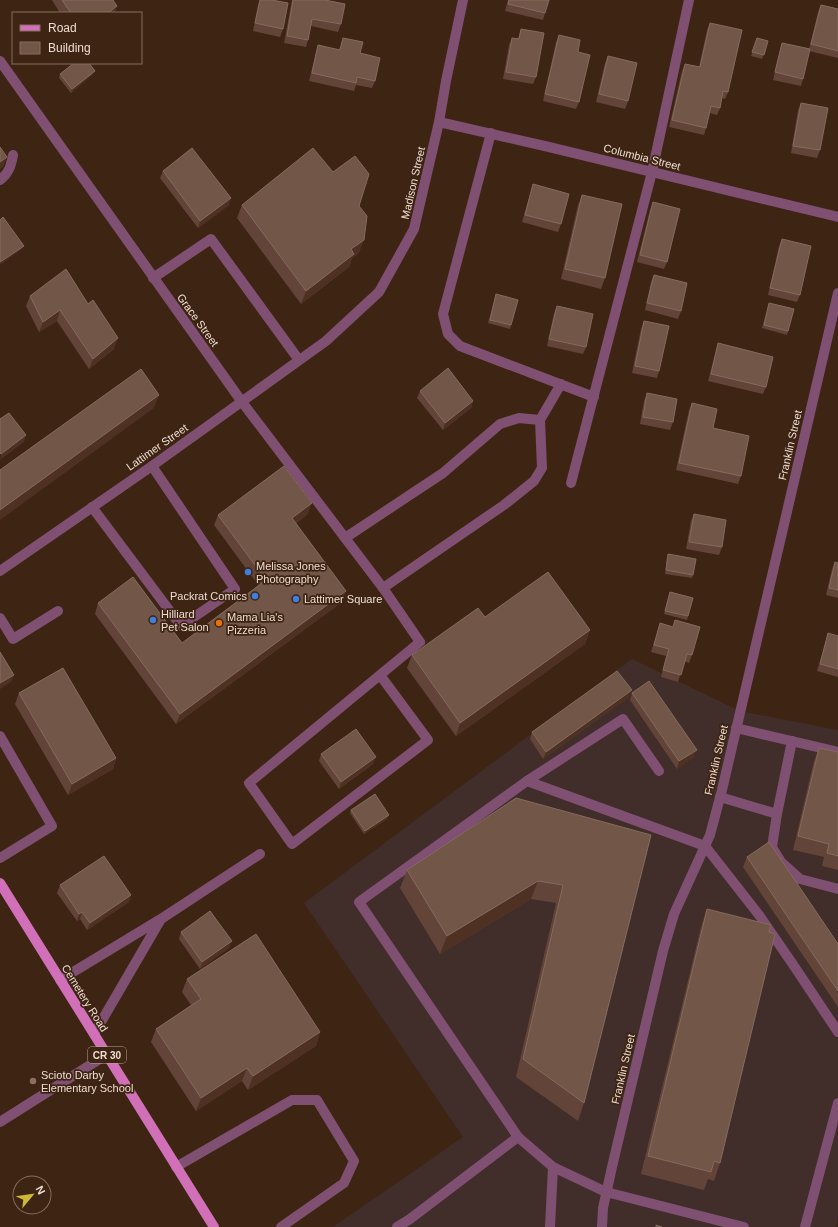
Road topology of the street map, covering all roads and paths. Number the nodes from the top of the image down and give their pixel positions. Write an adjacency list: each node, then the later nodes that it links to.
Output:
1 (463, 0): 4 (street, Madison Street)
2 (689, 0): 7 (street)
3 (0, 61): 10 (street, Grace Street)
4 (439, 122): 5 (street, Columbia Street); 12 (street, Madison Street)
5 (491, 133): 7 (street, Columbia Street); 14 (street)
6 (13, 155): 8 (street)
7 (652, 172): 9 (street, Columbia Street); 15 (street)
8 (0, 180)
9 (838, 217)
10 (153, 278): 13 (street); 16 (street, Grace Street)
11 (838, 293): 27 (street, Franklin Street)
12 (326, 341): 13 (street, Lattimer Street)
13 (299, 360): 16 (street, Lattimer Street)
14 (561, 384): 15 (street); 17 (street)
15 (594, 396): 19 (street)
16 (242, 402): 18 (street, Lattimer Street); 21 (street, Grace Street)
17 (540, 420): 21 (street); 23 (street)
18 (152, 466): 20 (street, Lattimer Street); 20 (street)
19 (571, 483)
20 (92, 507): 22 (street, Lattimer Street)
21 (345, 538): 23 (street, Grace Street)
22 (0, 571)
23 (383, 588): 26 (street, Grace Street)
24 (58, 611): 25 (street)
25 (0, 618)
26 (380, 675): 26 (street)
27 (736, 728): 29 (street); 33 (street, Franklin Street)
28 (0, 736): 37 (street)
29 (792, 741): 30 (street); 34 (street)
30 (838, 752)
31 (659, 771): 32 (street)
32 (527, 781): 35 (street); 47 (street)
33 (720, 798): 34 (street); 35 (street, Franklin Street)
34 (777, 814): 39 (street)
35 (705, 846): 42 (street); 50 (street, Franklin Street)
36 (260, 854): 40 (street)
37 (0, 858)
38 (0, 883): 41 (main road, Cemetery Road / CR 30)
39 (838, 889)
40 (161, 919): 41 (street); 43 (street)
41 (60, 980): 43 (main road, Cemetery Road / CR 30)
42 (838, 1032)
43 (94, 1034): 44 (main road, Cemetery Road / CR 30)
44 (106, 1055): 46 (street); 49 (main road, Cemetery Road / CR 30)
45 (838, 1103): 58 (street)
46 (0, 1122)
47 (518, 1137): 48 (street); 51 (street)
48 (553, 1166): 50 (street); 55 (street)
49 (176, 1168): 52 (main road, Cemetery Road / CR 30); 53 (street)
50 (606, 1192): 56 (street, Franklin Street); 57 (street)
51 (413, 1223): 54 (street)
52 (214, 1227)
53 (281, 1227)
54 (397, 1227)
55 (550, 1227)
56 (602, 1227)
57 (744, 1227)
58 (805, 1227)

